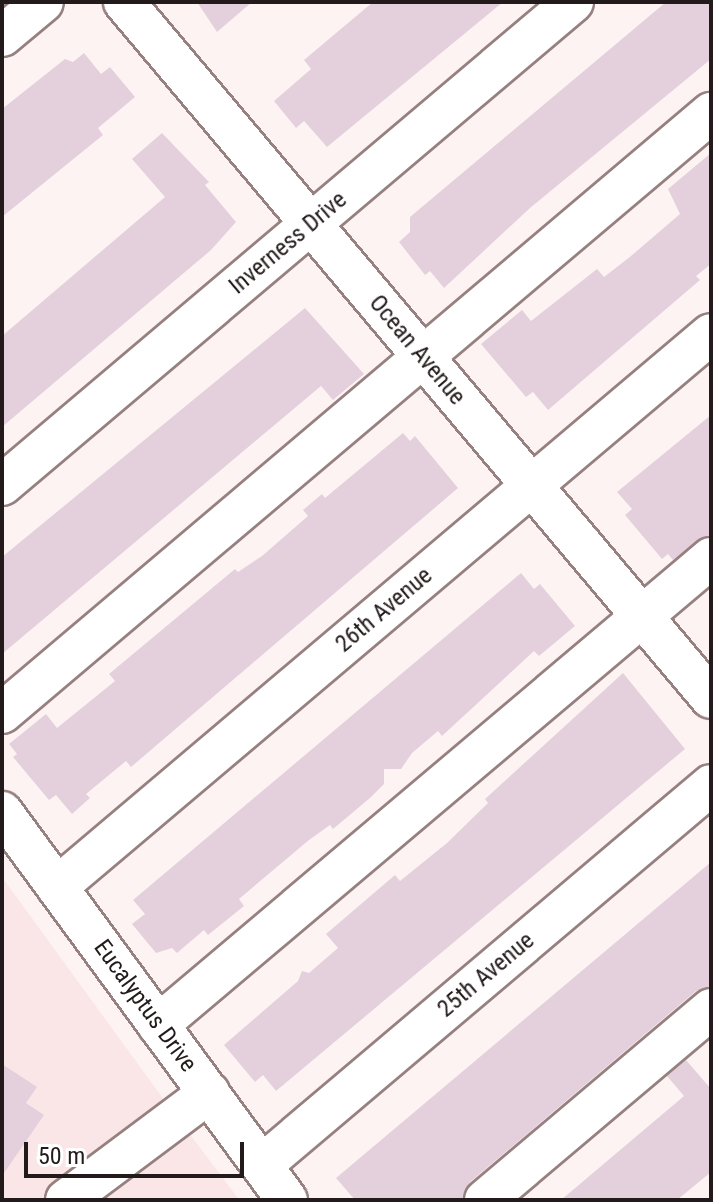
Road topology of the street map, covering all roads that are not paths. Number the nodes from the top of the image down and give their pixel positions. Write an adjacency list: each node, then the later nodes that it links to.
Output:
1 (43, 2): 4 (street)
2 (124, 2): 6 (street, Ocean Avenue)
3 (573, 2): 6 (street, Inverness Drive)
4 (2, 36)
5 (711, 113): 8 (street)
6 (311, 224): 8 (street, Ocean Avenue); 9 (street, Inverness Drive)
7 (711, 334): 10 (street, 26th Avenue)
8 (423, 356): 10 (street, Ocean Avenue); 14 (street)
9 (2, 485)
10 (532, 485): 12 (street, Ocean Avenue); 17 (street, 26th Avenue)
11 (711, 558): 12 (street)
12 (642, 616): 13 (street, Ocean Avenue); 19 (street)
13 (711, 698)
14 (2, 713)
15 (711, 785): 21 (street, 25th Avenue)
16 (2, 812): 17 (street, Eucalyptus Drive)
17 (57, 887): 19 (street, Eucalyptus Drive)
18 (711, 1009): 24 (street)
19 (158, 1025): 20 (street, Eucalyptus Drive)
20 (209, 1093): 21 (street, Eucalyptus Drive); 22 (street)
21 (262, 1165): 23 (street, Eucalyptus Drive)
22 (66, 1200)
23 (287, 1200)
24 (485, 1200)

